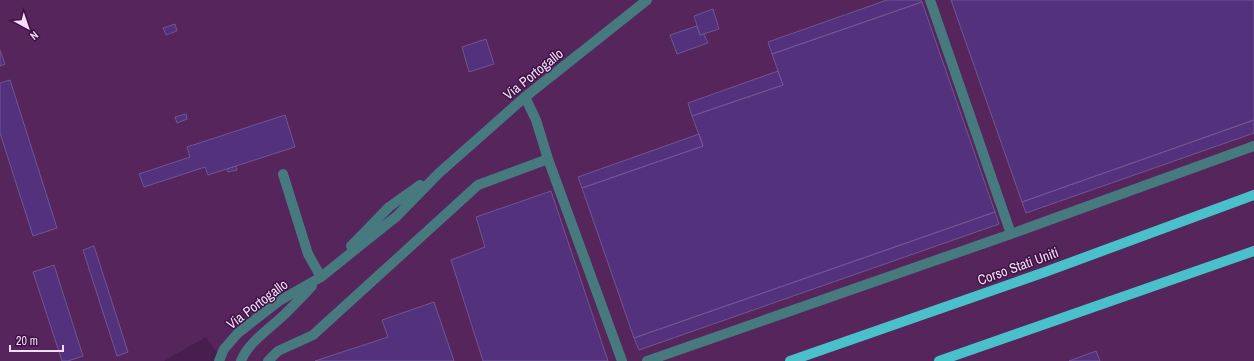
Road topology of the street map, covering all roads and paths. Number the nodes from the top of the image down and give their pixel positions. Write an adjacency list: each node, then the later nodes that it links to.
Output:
1 (930, 0): 8 (street)
2 (641, 2): 3 (street, Via Portogallo)
3 (525, 97): 5 (street); 10 (street, Via Portogallo)
4 (1254, 146): 8 (street)
5 (548, 158): 13 (street); 14 (street)
6 (283, 174): 10 (street)
7 (1254, 195): 16 (main road, Corso Stati Uniti)
8 (1011, 234): 15 (street)
9 (1254, 251): 17 (main road)
10 (321, 277): 11 (street, Via Portogallo); 12 (street, Via Portogallo)
11 (219, 361)
12 (241, 361)
13 (268, 361)
14 (622, 361)
15 (647, 361)
16 (790, 361)
17 (939, 361)

